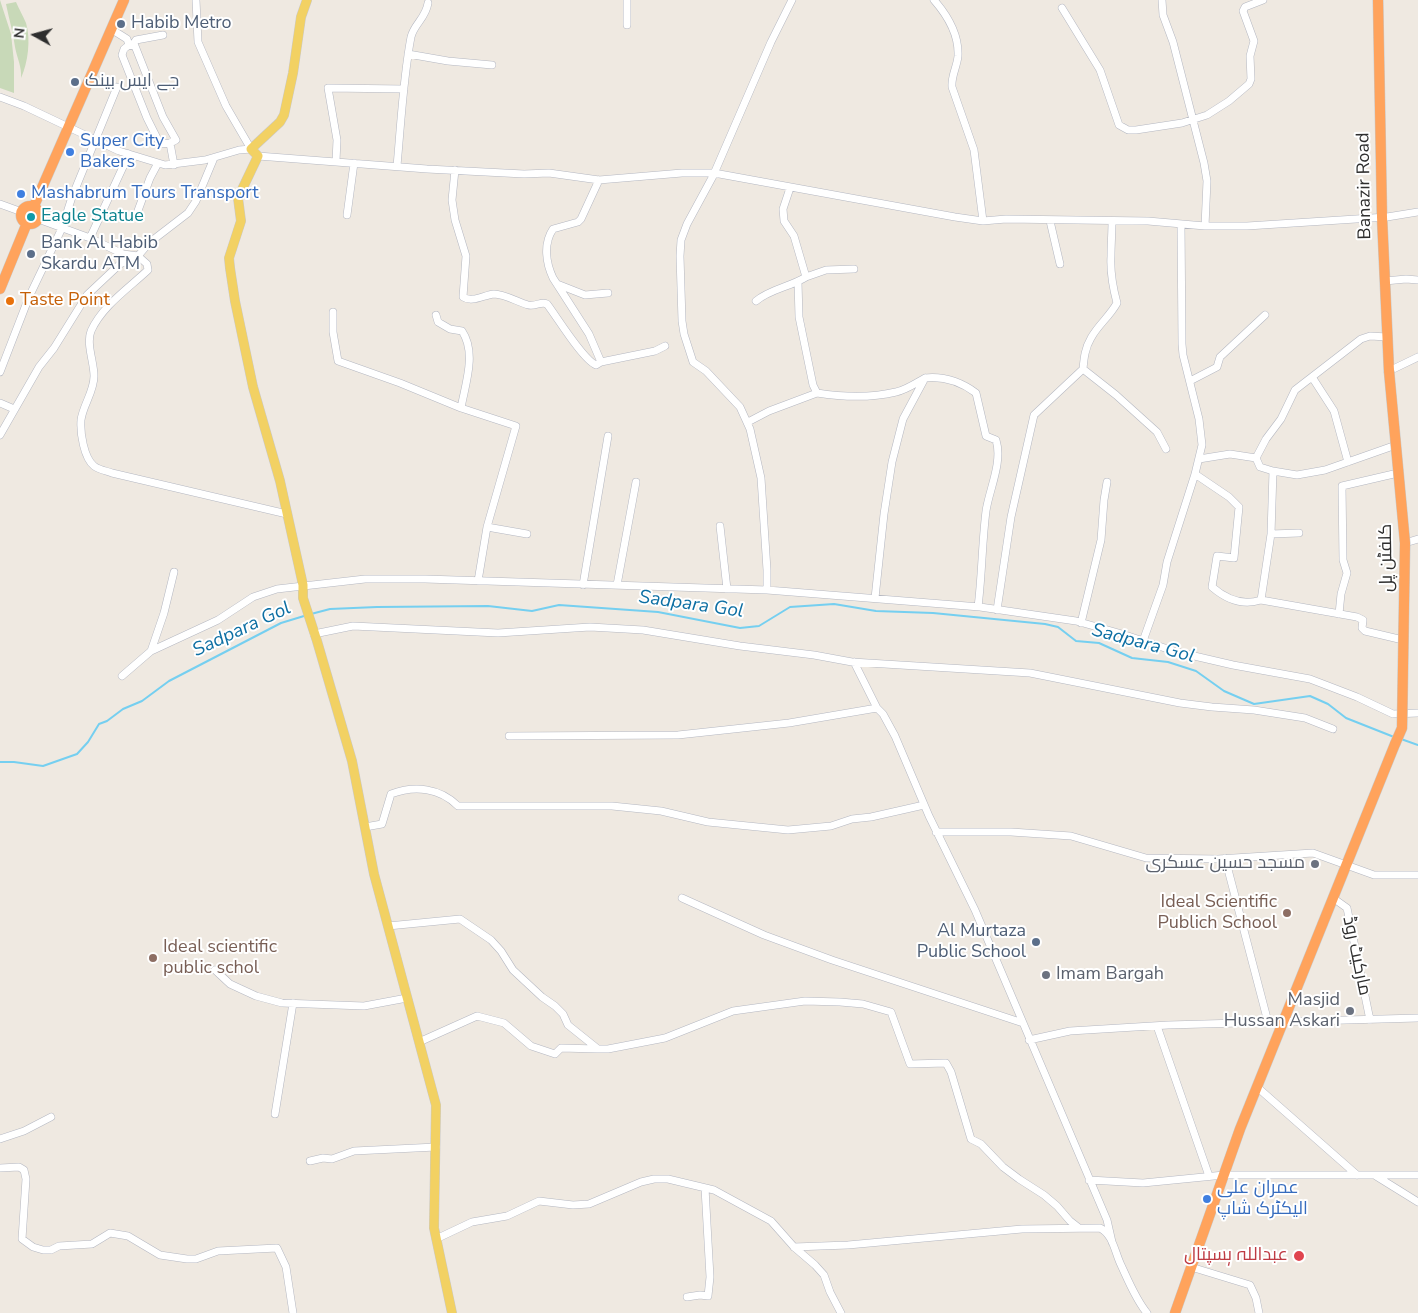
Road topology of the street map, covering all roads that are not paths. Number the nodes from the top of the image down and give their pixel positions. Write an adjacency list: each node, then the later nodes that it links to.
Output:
1 (124, 0): 13 (highway)
2 (196, 0): 26 (street)
3 (307, 0): 26 (main road)
4 (627, 0): 12 (street)
5 (792, 0): 36 (street)
6 (934, 0): 48 (street)
7 (1162, 0): 22 (street)
8 (1263, 0): 22 (street)
9 (1378, 0): 45 (highway, Banazir Road)
10 (428, 3): 16 (street)
11 (1062, 8): 22 (street)
12 (627, 25)
13 (111, 30): 15 (street); 23 (highway)
14 (163, 35): 15 (street)
15 (132, 46): 25 (street); 25 (street)
16 (408, 54): 17 (street); 19 (street)
17 (492, 65)
18 (117, 87): 24 (street)
19 (404, 89): 30 (street); 34 (street)
20 (2, 97): 21 (street); 23 (street)
21 (0, 107)
22 (1194, 120): 52 (street)
23 (68, 127): 24 (street); 40 (highway)
24 (96, 140): 27 (street); 53 (street)
25 (170, 143): 33 (street)
26 (251, 149): 28 (main road); 29 (street)
27 (129, 154): 32 (street); 54 (street)
28 (258, 156): 30 (street); 96 (main road)
29 (214, 158): 33 (street); 55 (street)
30 (336, 161): 31 (street)
31 (354, 162): 34 (street); 43 (street)
32 (158, 163): 33 (street); 44 (street)
33 (174, 165)
34 (397, 166): 35 (street)
35 (455, 170): 37 (street); 72 (street)
36 (714, 173): 37 (street); 38 (street); 83 (street)
37 (599, 180): 62 (street)
38 (790, 188): 48 (street); 58 (street)
39 (0, 204): 41 (street)
40 (34, 206): 41 (highway); 46 (highway)
41 (22, 212): 50 (highway)
42 (1418, 212): 45 (street)
43 (347, 215)
44 (136, 216)
45 (1382, 217): 52 (street); 60 (highway, Banazir Road)
46 (38, 219): 50 (highway); 53 (street)
47 (1050, 220): 48 (street); 49 (street); 56 (street)
48 (983, 221)
49 (1112, 221): 51 (street); 73 (street)
50 (27, 223): 63 (highway)
51 (1181, 224): 52 (street); 78 (street)
52 (1205, 226)
53 (62, 228): 54 (street); 75 (street)
54 (90, 238): 55 (street)
55 (138, 256): 82 (street); 96 (street)
56 (1060, 264)
57 (854, 269): 58 (street)
58 (806, 277): 61 (street)
59 (1418, 280): 60 (street)
60 (1385, 281): 69 (highway, Banazir Road)
61 (798, 282): 65 (street); 79 (street)
62 (557, 283): 64 (street); 72 (street)
63 (0, 290)
64 (608, 293)
65 (756, 301)
66 (333, 312): 81 (street)
67 (436, 315): 81 (street)
68 (1265, 315): 78 (street)
69 (1387, 337): 74 (highway, Banazir Road); 76 (street)
70 (665, 346): 72 (street)
71 (1418, 357): 74 (street)
72 (601, 362)
73 (1083, 369): 87 (street); 114 (street)
74 (1389, 371): 86 (highway, کلفٹن پل, bridge)
75 (0, 372)
76 (1312, 377): 89 (street); 90 (street)
77 (924, 378): 79 (street); 111 (street); 113 (street)
78 (1190, 381): 88 (street)
79 (816, 393): 83 (street)
80 (0, 402): 82 (street)
81 (461, 408): 98 (street)
82 (14, 409): 84 (street)
83 (748, 422): 110 (street)
84 (0, 435)
85 (608, 436): 107 (street)
86 (1396, 445): 90 (street); 92 (highway, کلفٹن پل, bridge)
87 (1166, 449)
88 (1199, 458): 89 (street); 93 (street)
89 (1256, 458): 91 (street)
90 (1348, 462): 91 (street)
91 (1273, 471): 101 (street)
92 (1398, 473): 103 (highway, کلفٹن پل, bridge); 115 (street)
93 (1195, 474): 112 (street); 119 (street)
94 (636, 482): 108 (street)
95 (1107, 482): 116 (street)
96 (287, 514): 106 (main road)
97 (720, 526): 109 (street)
98 (488, 527): 100 (street); 105 (street)
99 (1298, 533): 101 (street)
100 (527, 534)
101 (1271, 534): 112 (street)
102 (1418, 539): 103 (street)
103 (1405, 543): 118 (highway, کلفٹن پل, bridge)
104 (174, 572): 120 (street)
105 (478, 581): 106 (street); 107 (street)
106 (303, 585): 117 (main road); 120 (street)
107 (583, 585): 108 (street)
108 (617, 585): 109 (street)
109 (727, 589): 110 (street)
110 (767, 590): 111 (street)
111 (876, 598): 113 (street)
112 (1261, 600): 115 (street)
113 (978, 607): 114 (street)
114 (998, 610): 116 (street)
115 (1339, 614): 118 (street)
116 (1081, 623): 119 (street)
117 (314, 632): 121 (street); 128 (main road)
118 (1404, 640): 131 (highway, کلفٹن پل, bridge)
119 (1143, 641): 124 (street)
120 (150, 651): 122 (street)
121 (854, 662): 123 (street); 125 (street)
122 (122, 676)
123 (877, 708): 126 (street); 127 (street)
124 (1418, 712)
125 (1333, 729)
126 (509, 736)
127 (924, 805): 128 (street); 129 (street)
128 (365, 827): 135 (main road)
129 (936, 832): 130 (street); 142 (street)
130 (1225, 858): 131 (street); 143 (street)
131 (1346, 864): 132 (street); 134 (highway, کلفٹن پل)
132 (1418, 875)
133 (682, 898): 142 (street)
134 (1333, 898): 140 (street, مارکیٹ روڈ); 141 (highway, کلفٹن پل)
135 (388, 926): 137 (main road); 147 (street)
136 (215, 970): 138 (street)
137 (407, 998): 138 (street); 146 (main road)
138 (293, 1004): 149 (street)
139 (1418, 1018): 140 (street)
140 (1370, 1020): 141 (street)
141 (1284, 1021): 143 (street); 148 (highway, کلفٹن پل)
142 (1022, 1022): 145 (street)
143 (1268, 1022): 144 (street)
144 (1157, 1026): 145 (street); 157 (street)
145 (1029, 1040): 160 (street)
146 (419, 1042): 147 (street); 152 (main road)
147 (598, 1049): 163 (street)
148 (1257, 1087): 155 (highway, کلفٹن پل); 158 (street)
149 (275, 1114)
150 (51, 1117): 151 (street)
151 (0, 1139)
152 (436, 1146): 153 (street); 164 (main road)
153 (310, 1161)
154 (0, 1168): 169 (street)
155 (1224, 1175): 157 (street); 158 (street); 167 (highway, کلفٹن پل)
156 (1418, 1175): 159 (street)
157 (1209, 1176): 160 (street)
158 (1357, 1176): 159 (street)
159 (1375, 1176): 162 (street)
160 (1089, 1180): 165 (street)
161 (705, 1188): 164 (street); 166 (street); 168 (street)
162 (1418, 1202)
163 (1079, 1228): 165 (street); 166 (street)
164 (436, 1239): 170 (main road)
165 (1112, 1242): 172 (street)
166 (794, 1247): 171 (street)
167 (1191, 1267): 173 (highway, کلفٹن پل); 174 (street)
168 (687, 1297)
169 (292, 1313)
170 (452, 1313)
171 (841, 1313)
172 (1147, 1313)
173 (1175, 1313)
174 (1258, 1313)

